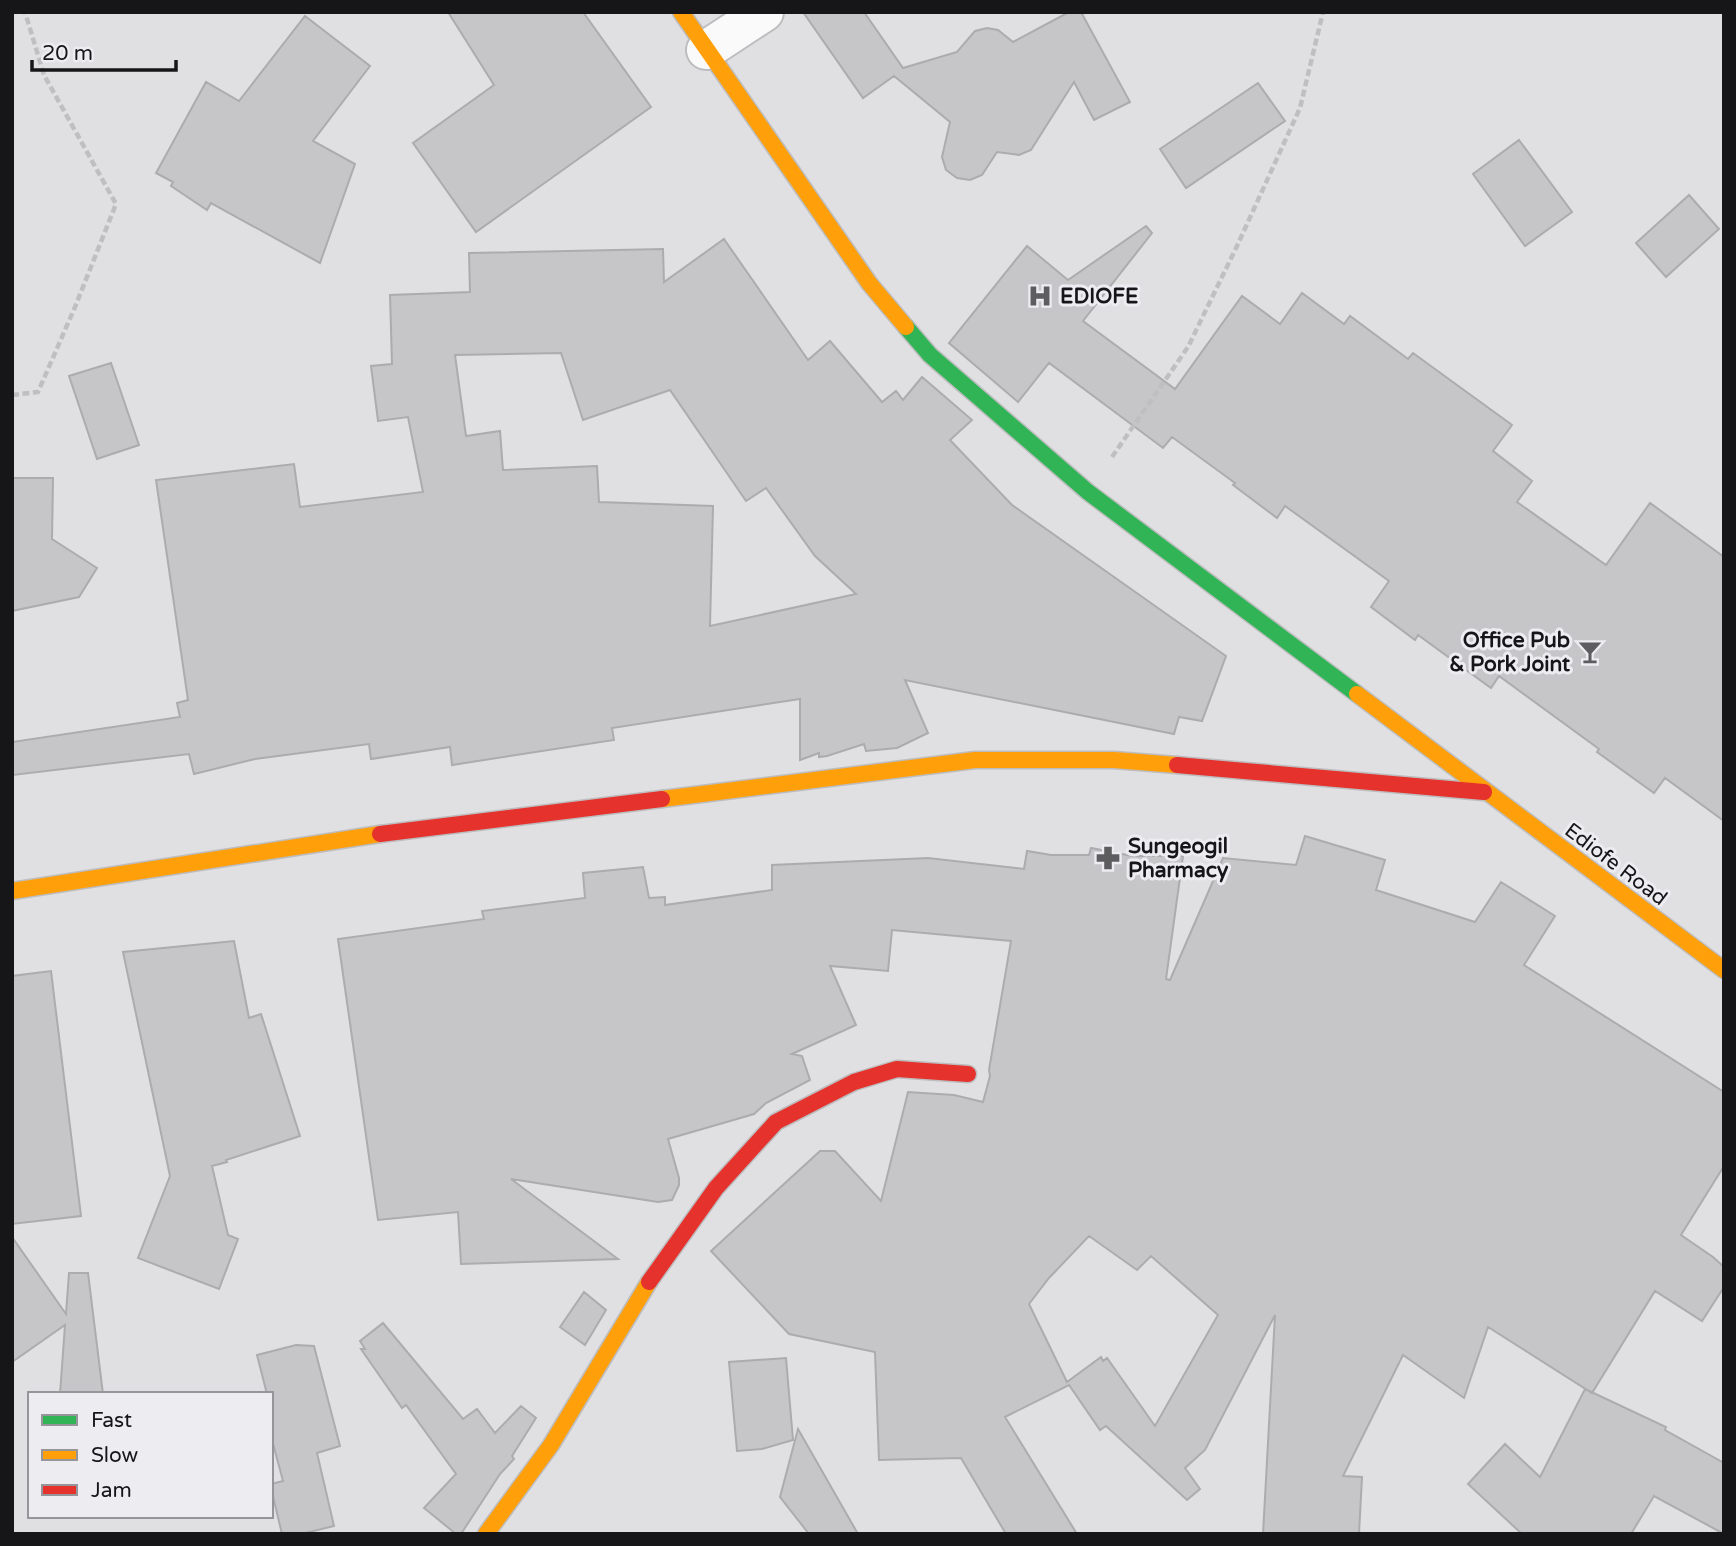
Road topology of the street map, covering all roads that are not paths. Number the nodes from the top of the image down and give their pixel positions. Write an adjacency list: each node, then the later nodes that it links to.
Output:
1 (681, 12): 3 (street, Ediofe Road)
2 (764, 12): 3 (street)
3 (706, 50): 4 (street, Ediofe Road)
4 (1484, 792): 5 (street); 6 (street, Ediofe Road)
5 (12, 891)
6 (1724, 970)
7 (968, 1074): 8 (street)
8 (486, 1534)

